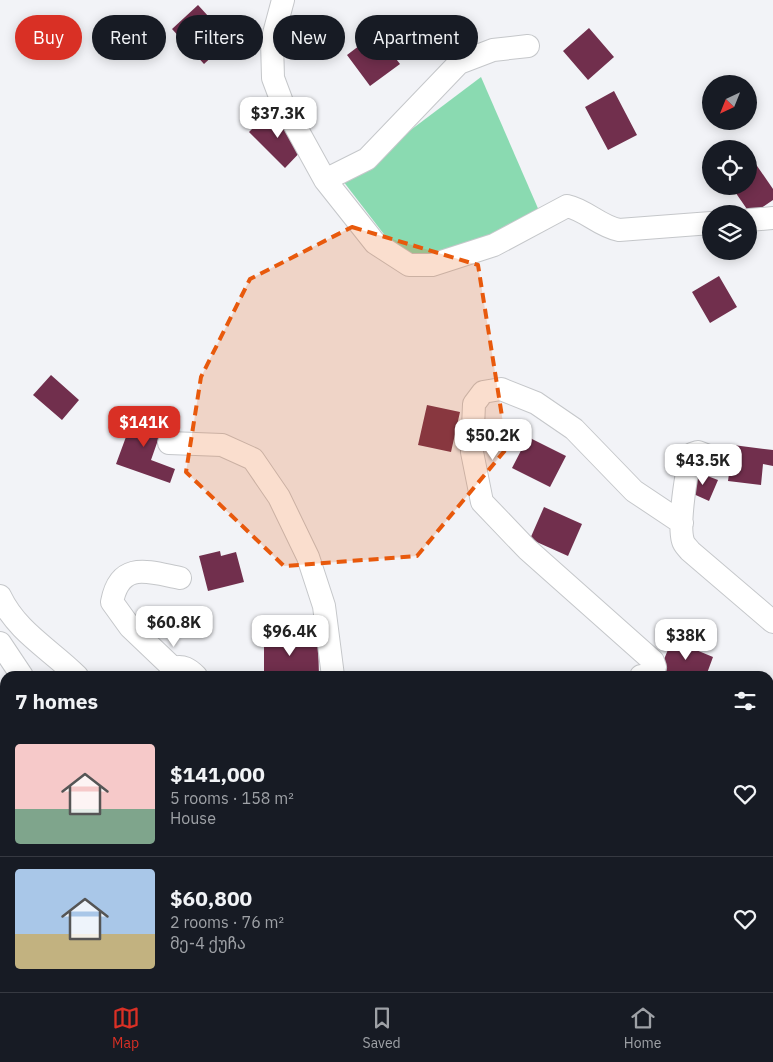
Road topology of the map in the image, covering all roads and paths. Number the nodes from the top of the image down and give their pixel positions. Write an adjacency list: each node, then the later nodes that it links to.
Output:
1 (283, 0): 3 (street)
2 (528, 46): 3 (street)
3 (325, 180): 6 (street)
4 (773, 218): 5 (street)
5 (757, 219)
6 (702, 224)
7 (169, 443): 19 (street)
8 (719, 460): 9 (street)
9 (682, 523): 12 (street); 20 (street)
10 (180, 578): 16 (street)
11 (0, 596): 15 (street)
12 (773, 622)
13 (0, 643): 14 (street)
14 (19, 671)
15 (71, 671)
16 (173, 671)
17 (175, 671): 18 (street)
18 (190, 671)
19 (332, 671)
20 (651, 671)

